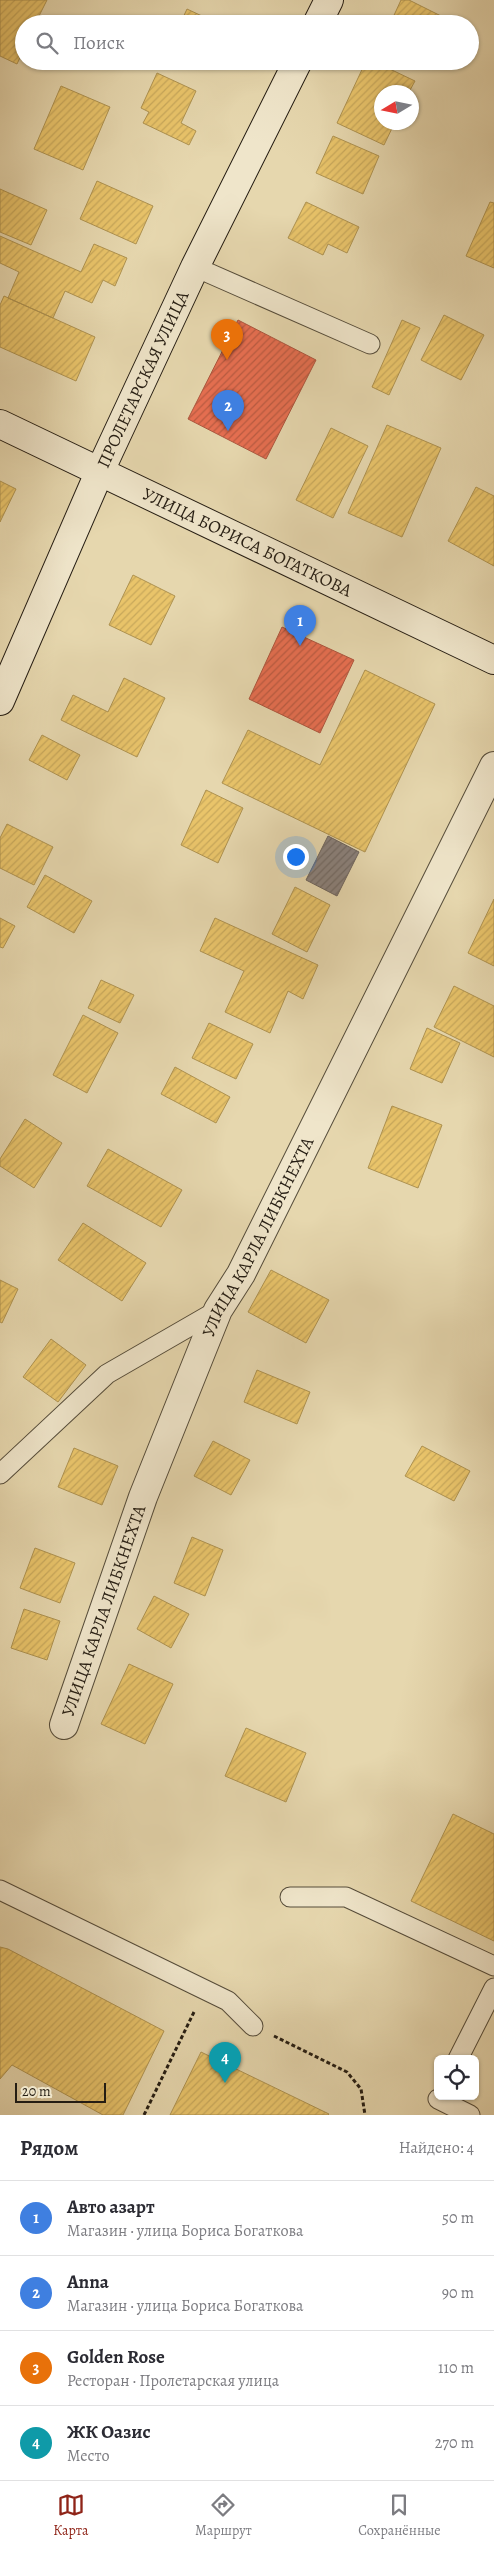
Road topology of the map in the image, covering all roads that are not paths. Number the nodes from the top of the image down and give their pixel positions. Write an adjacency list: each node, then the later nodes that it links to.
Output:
1 (329, 0): 2 (main road)
2 (322, 15)
3 (294, 70): 4 (main road, ПРОЛЕТАРСКАЯ УЛИЦА)
4 (195, 267): 5 (lane); 7 (main road, ПРОЛЕТАРСКАЯ УЛИЦА)
5 (370, 344)
6 (0, 424): 7 (main road, УЛИЦА БОРИСА БОГАТКОВА)
7 (99, 473): 8 (main road, УЛИЦА БОРИСА БОГАТКОВА); 9 (main road, ПРОЛЕТАРСКАЯ УЛИЦА)
8 (494, 660)
9 (0, 702)
10 (494, 766): 11 (main road, УЛИЦА КАРЛА ЛИБКНЕХТА)
11 (218, 1310): 12 (lane); 13 (main road, УЛИЦА КАРЛА ЛИБКНЕХТА)
12 (0, 1474)
13 (64, 1725)
14 (0, 1890): 18 (lane)
15 (290, 1897): 16 (lane)
16 (494, 1966)
17 (494, 1988): 19 (lane)
18 (254, 2026)
19 (460, 2055)
20 (436, 2103): 21 (lane)
21 (470, 2115)

